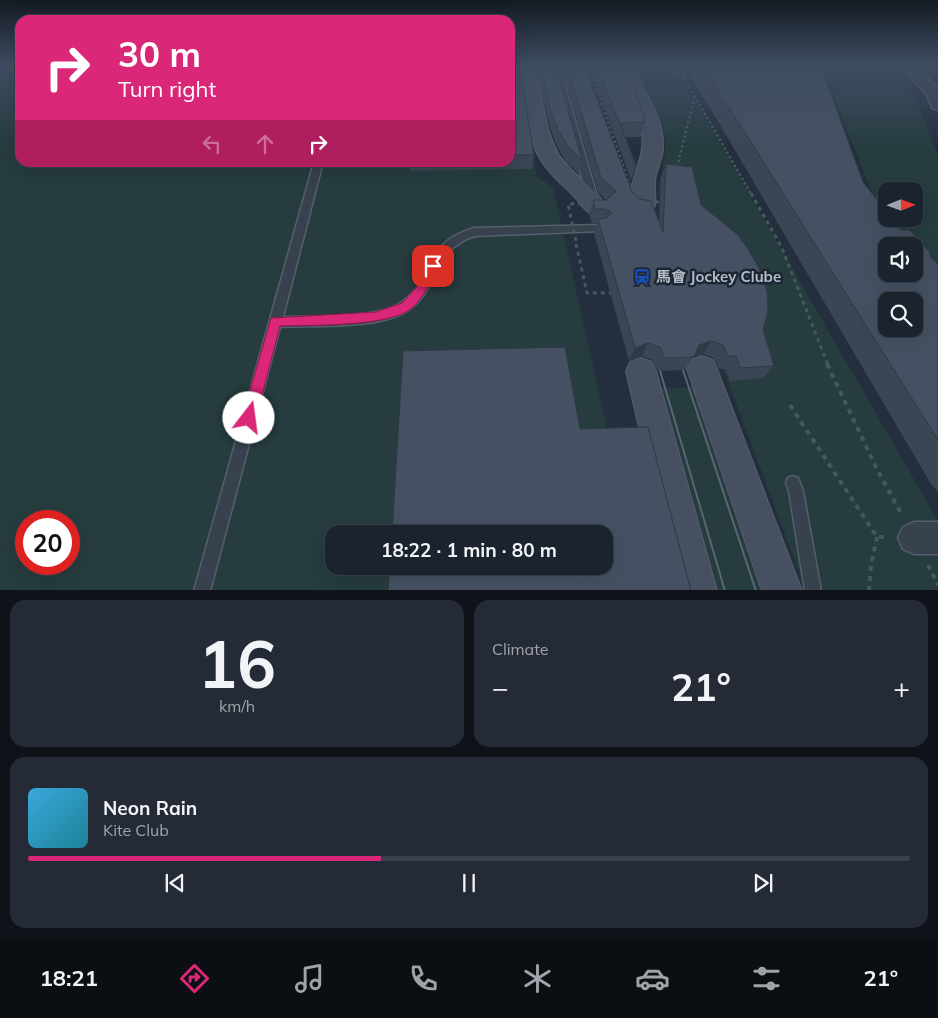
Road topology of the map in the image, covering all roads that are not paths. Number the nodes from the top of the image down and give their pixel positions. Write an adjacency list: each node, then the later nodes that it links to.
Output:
1 (533, 93): 8 (main road)
2 (563, 93): 8 (lane)
3 (634, 93): 7 (main road)
4 (932, 93): 5 (street)
5 (938, 104)
6 (318, 167): 10 (lane)
7 (641, 203)
8 (596, 205)
9 (601, 228): 10 (lane)
10 (275, 322): 14 (lane)
11 (702, 369): 16 (main road)
12 (641, 371): 15 (main road)
13 (793, 483): 17 (lane)
14 (202, 590)
15 (697, 590)
16 (782, 590)
17 (813, 590)

